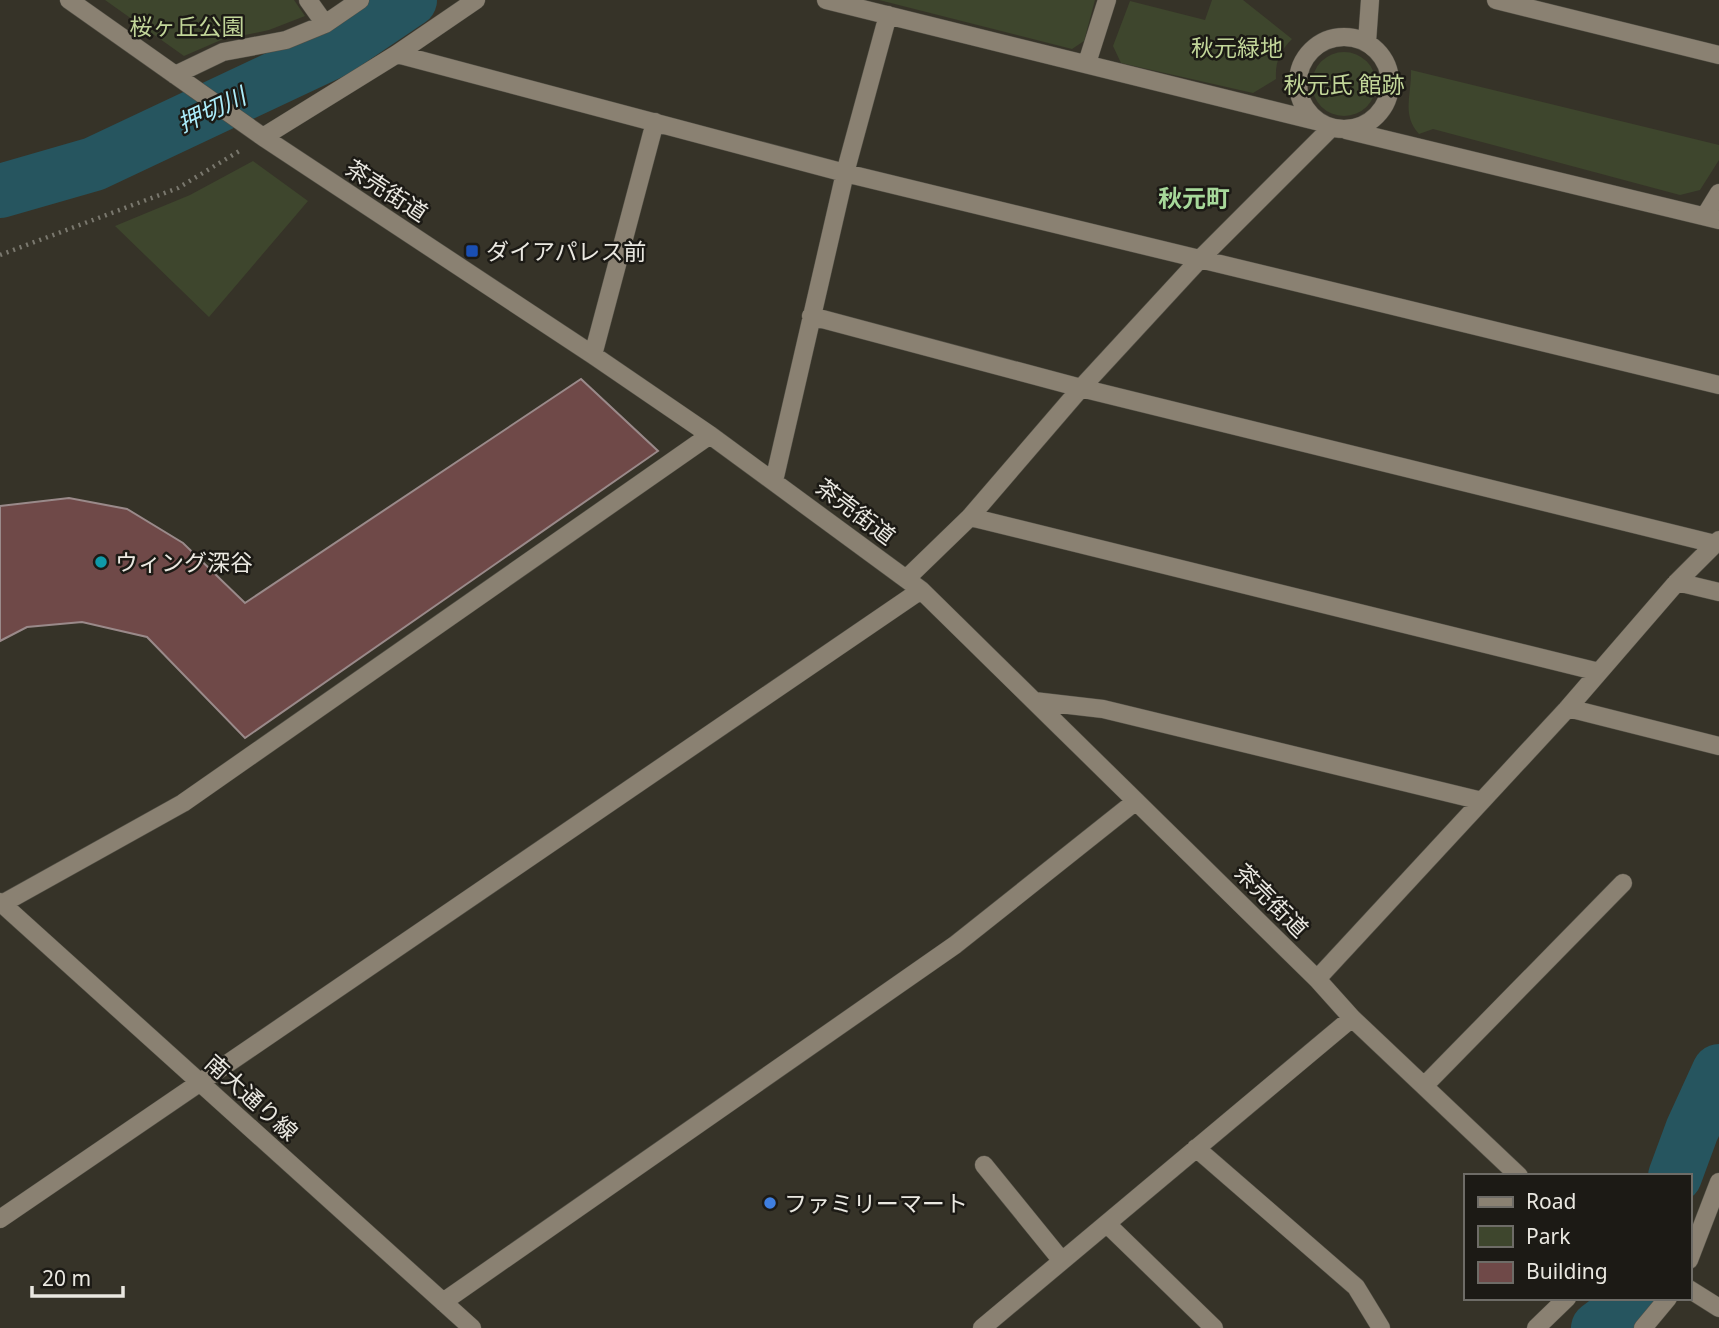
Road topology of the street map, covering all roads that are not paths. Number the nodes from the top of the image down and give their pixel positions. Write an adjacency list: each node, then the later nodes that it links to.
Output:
1 (69, 0): 15 (street, 茶売街道)
2 (308, 0): 10 (street)
3 (360, 0): 10 (street)
4 (476, 0): 12 (street)
5 (826, 0): 9 (street)
6 (1107, 0): 14 (street)
7 (1370, 0): 11 (street)
8 (1496, 0): 13 (street)
9 (888, 15): 14 (street); 19 (street)
10 (326, 24): 15 (street)
11 (1367, 42): 17 (street); 17 (street)
12 (397, 54): 16 (street); 18 (street)
13 (1719, 55)
14 (1087, 63): 17 (street)
15 (175, 75): 18 (street, 茶売街道)
16 (655, 122): 19 (street); 24 (street)
17 (1331, 126): 21 (street); 22 (street)
18 (263, 137): 24 (street, 茶売街道)
19 (845, 173): 22 (street); 23 (street)
20 (1719, 193): 21 (street)
21 (1712, 218)
22 (1201, 258): 25 (street); 26 (street)
23 (811, 316): 26 (street); 28 (street)
24 (593, 355): 27 (street, 茶売街道)
25 (1719, 385)
26 (1081, 388): 29 (street); 30 (street)
27 (710, 435): 28 (street, 茶売街道); 42 (street)
28 (774, 481): 31 (street, 茶売街道)
29 (970, 517): 31 (street); 35 (street)
30 (1717, 542): 32 (street)
31 (906, 579): 33 (street, 茶売街道)
32 (1677, 582): 34 (street); 35 (street)
33 (921, 590): 36 (street, 茶売街道); 45 (street)
34 (1719, 592)
35 (1600, 672): 37 (street)
36 (1034, 701): 39 (street, 茶売街道); 40 (street)
37 (1568, 708): 38 (street); 40 (street)
38 (1719, 746)
39 (1136, 801): 43 (street, 茶売街道); 58 (street)
40 (1482, 801): 43 (street)
41 (1623, 883): 46 (street)
42 (1, 904): 45 (street, 南大通り線)
43 (1317, 979): 44 (street, 茶売街道)
44 (1352, 1018): 46 (street, 茶売街道); 47 (street)
45 (198, 1081): 51 (street); 58 (street, 南大通り線)
46 (1424, 1086): 49 (street, 茶売街道)
47 (1196, 1148): 52 (street); 63 (street)
48 (984, 1165): 54 (street)
49 (1518, 1174)
50 (1719, 1182): 53 (street)
51 (0, 1219)
52 (1107, 1224): 54 (street); 62 (street)
53 (1691, 1255)
54 (1062, 1261): 61 (street)
55 (1691, 1290): 59 (street)
56 (1565, 1300): 64 (street)
57 (1666, 1300): 65 (street)
58 (443, 1302): 60 (street, 南大通り線)
59 (1719, 1308)
60 (472, 1328)
61 (982, 1328)
62 (1214, 1328)
63 (1381, 1328)
64 (1536, 1328)
65 (1643, 1328)

